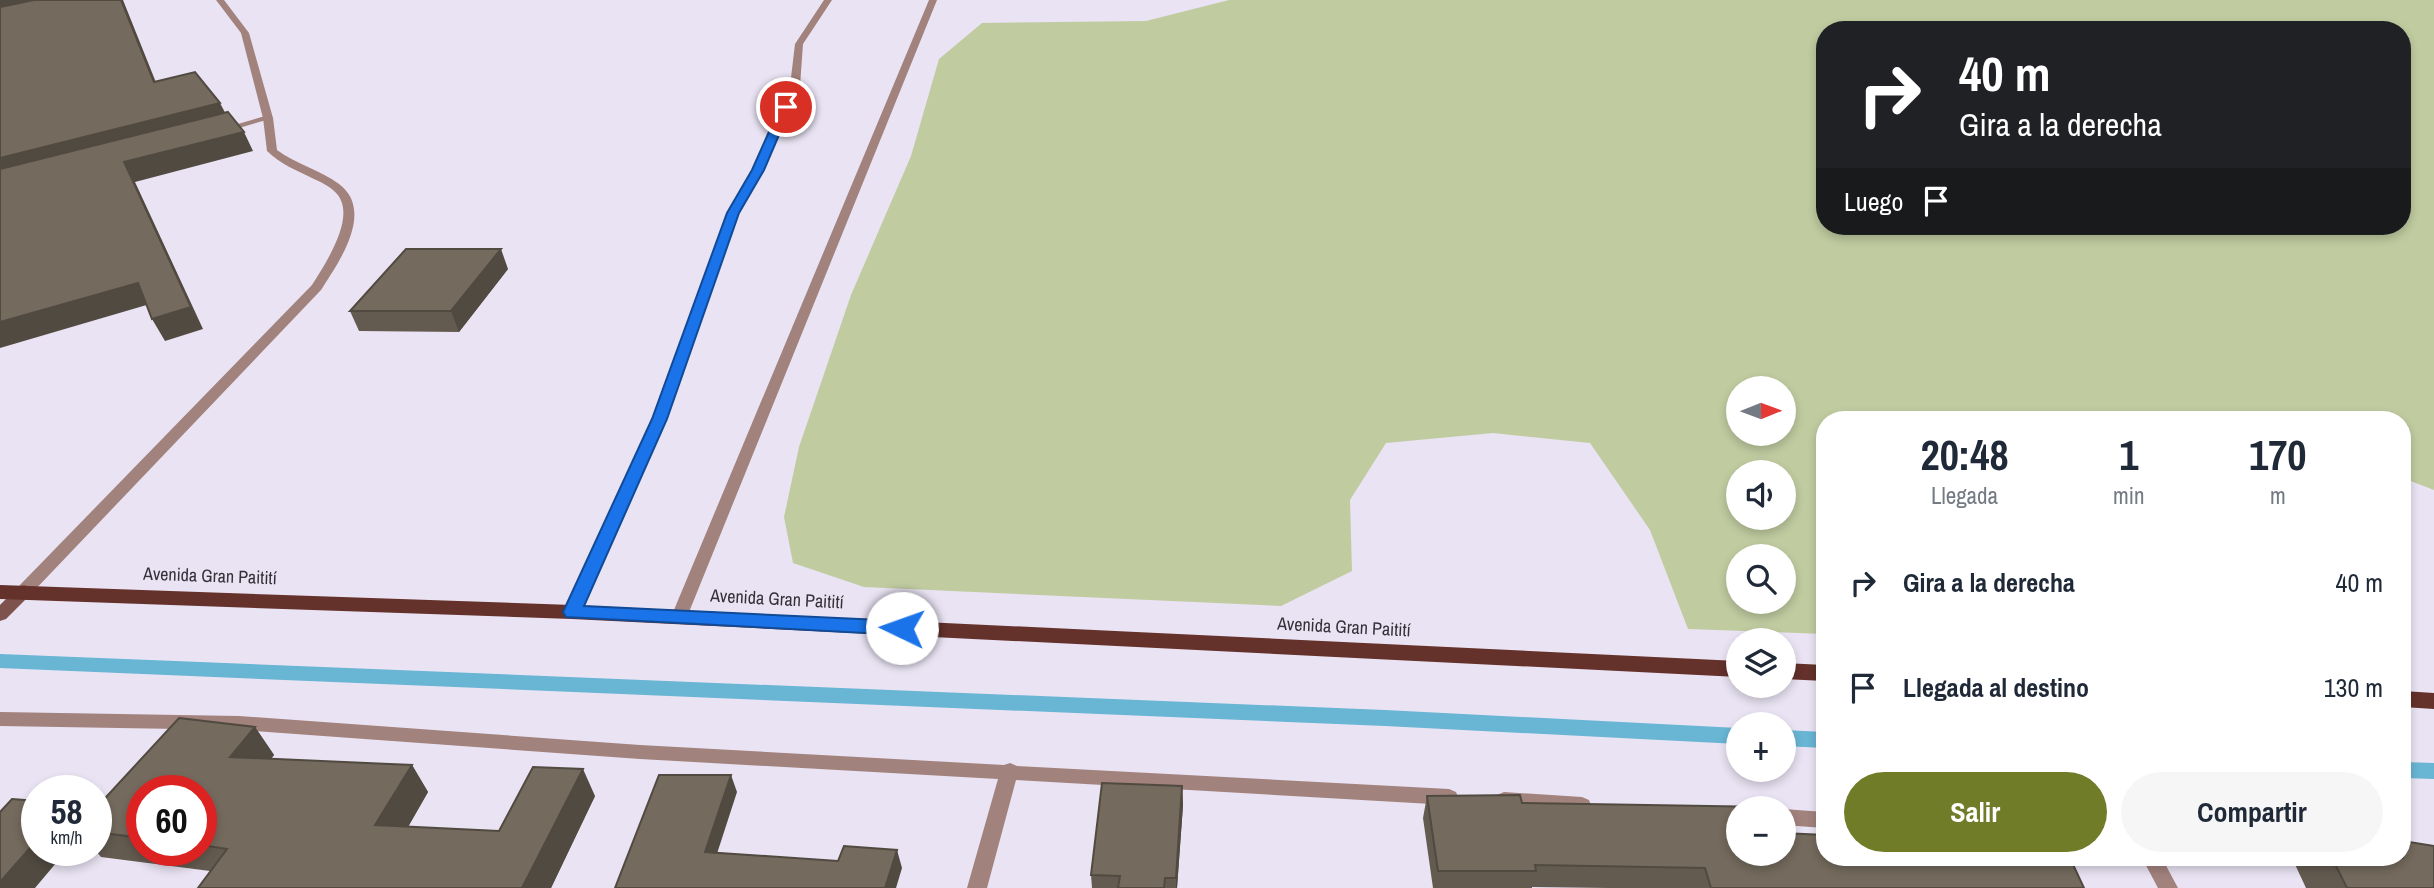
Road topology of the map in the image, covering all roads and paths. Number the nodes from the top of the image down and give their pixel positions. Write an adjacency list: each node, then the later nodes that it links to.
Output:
1 (220, 0): 4 (street)
2 (828, 0): 8 (street)
3 (933, 0): 10 (street)
4 (268, 118): 5 (street); 6 (street)
5 (214, 131)
6 (24, 591): 7 (main road, Avenida Gran Paitití); 8 (main road, Avenida Gran Paitití); 9 (street)
7 (0, 592)
8 (572, 612): 10 (main road, Avenida Gran Paitití)
9 (0, 615)
10 (679, 617): 11 (main road, Avenida Gran Paitití)
11 (1726, 668)
12 (1796, 672): 13 (main road)
13 (1816, 673)
14 (2411, 700): 15 (main road)
15 (2434, 701)
16 (0, 719): 17 (street)
17 (1010, 770): 18 (street); 24 (street)
18 (1463, 798)
19 (1491, 799): 20 (street)
20 (1601, 806)
21 (1796, 818): 22 (street)
22 (1816, 819)
23 (2156, 866): 25 (street)
24 (977, 888)
25 (2168, 888)

